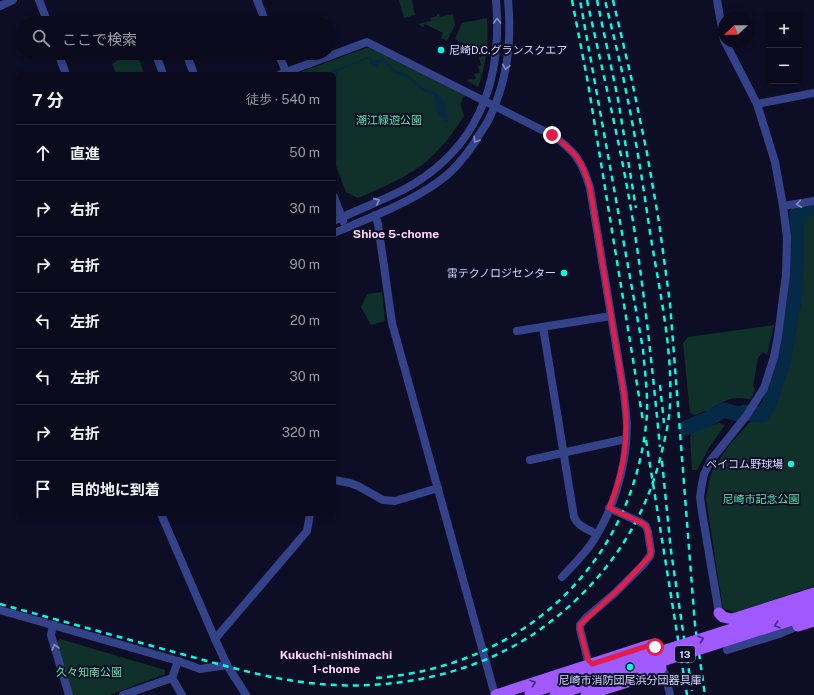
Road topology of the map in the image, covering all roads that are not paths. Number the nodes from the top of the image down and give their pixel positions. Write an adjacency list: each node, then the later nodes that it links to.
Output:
1 (13, 0): 7 (street)
2 (39, 0): 9 (street)
3 (257, 0): 10 (street)
4 (496, 0): 24 (street, one-way to 4)
5 (508, 0): 26 (street, one-way to 26)
6 (717, 0): 8 (street)
7 (0, 6)
8 (719, 12)
9 (45, 16)
10 (263, 16)
11 (728, 48): 25 (street)
12 (336, 54): 24 (street)
13 (61, 60): 18 (street)
14 (158, 60): 19 (street)
15 (189, 60): 20 (street)
16 (280, 60): 21 (street)
17 (321, 60): 22 (street)
18 (65, 72)
19 (162, 72)
20 (193, 72)
21 (284, 72)
22 (290, 72)
23 (814, 94): 25 (street)
24 (485, 101): 26 (street); 31 (street, one-way to 24)
25 (757, 104): 28 (street)
26 (495, 106): 30 (street, one-way to 30); 34 (street)
27 (814, 202): 28 (street, one-way to 28)
28 (783, 206): 51 (street)
29 (336, 208): 31 (street)
30 (375, 215): 32 (street); 41 (street)
31 (338, 219): 32 (street)
32 (346, 228): 33 (street)
33 (336, 232)
34 (611, 316): 35 (street); 37 (street)
35 (543, 326): 36 (street); 38 (street)
36 (517, 331)
37 (626, 440): 38 (street); 42 (street)
38 (564, 453): 39 (street); 45 (street)
39 (530, 460)
40 (336, 480): 41 (street)
41 (438, 488): 70 (street)
42 (609, 508): 45 (street); 59 (street)
43 (162, 516): 56 (street)
44 (310, 516): 56 (street)
45 (597, 534): 46 (street)
46 (562, 577)
47 (814, 593): 48 (main road)
48 (790, 600): 51 (main road); 55 (main road)
49 (814, 603): 65 (main road, 13, one-way to 49, bridge)
50 (0, 610): 54 (street)
51 (720, 613)
52 (814, 613): 71 (main road, 13, one-way to 71, bridge)
53 (814, 621): 55 (main road)
54 (54, 625): 58 (street); 66 (street, one-way to 54)
55 (798, 626): 57 (street)
56 (215, 639): 60 (street)
57 (727, 650)
58 (178, 661): 60 (street); 62 (street)
59 (592, 664): 61 (main road); 64 (street); 70 (main road, one-way to 59)
60 (227, 665): 69 (street)
61 (661, 668): 64 (main road); 73 (street)
62 (172, 678): 63 (street); 68 (street)
63 (145, 691): 67 (street)
64 (602, 693): 72 (main road)
65 (527, 694)
66 (69, 695)
67 (123, 695)
68 (182, 695)
69 (246, 695)
70 (496, 695)
71 (555, 695)
72 (586, 695)
73 (670, 695)

